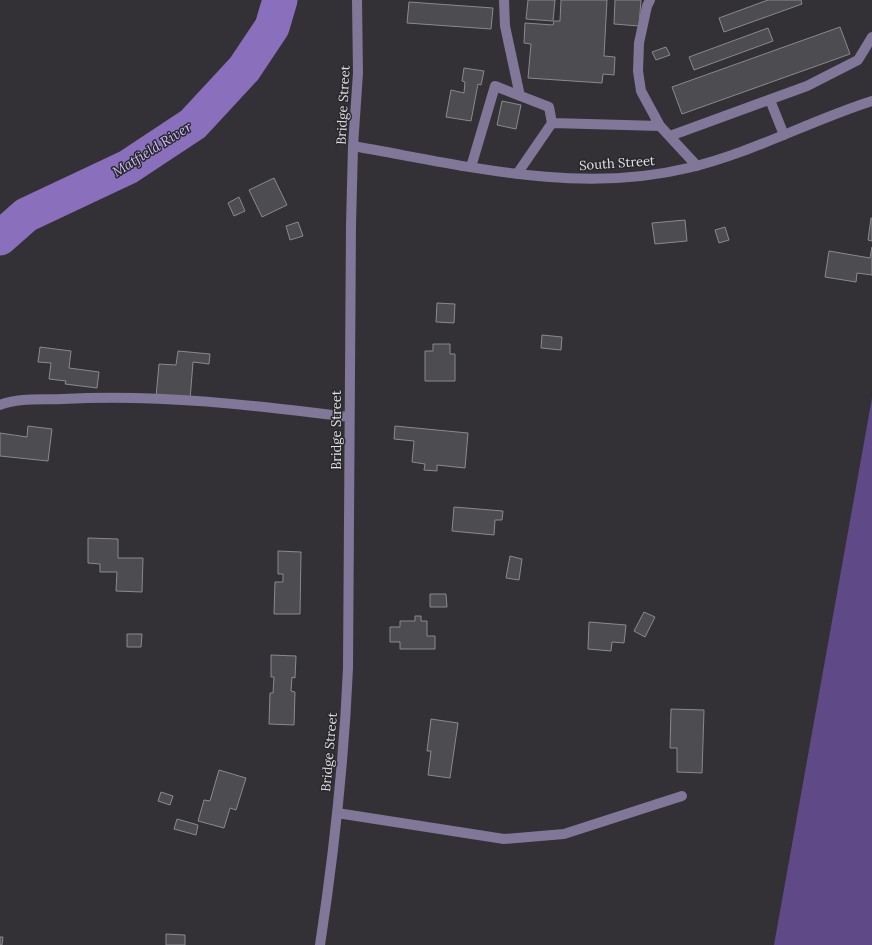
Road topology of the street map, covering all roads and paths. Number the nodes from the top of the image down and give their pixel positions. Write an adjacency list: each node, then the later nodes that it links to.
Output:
1 (357, 0): 12 (street, Bridge Street)
2 (504, 0): 5 (street)
3 (650, 0): 9 (street)
4 (872, 38): 6 (street)
5 (520, 96): 8 (street); 13 (street)
6 (770, 100): 10 (street); 11 (street)
7 (872, 101): 10 (street, South Street)
8 (552, 124): 9 (street); 15 (street)
9 (660, 126): 11 (street)
10 (784, 135): 14 (street, South Street)
11 (670, 136): 14 (street)
12 (353, 146): 13 (street, South Street); 17 (street, Bridge Street)
13 (471, 166): 15 (street, South Street)
14 (697, 166): 15 (street, South Street)
15 (517, 174)
16 (0, 405): 17 (street)
17 (349, 417): 19 (street, Bridge Street)
18 (682, 796): 19 (street)
19 (337, 813): 20 (street, Bridge Street)
20 (320, 945)

